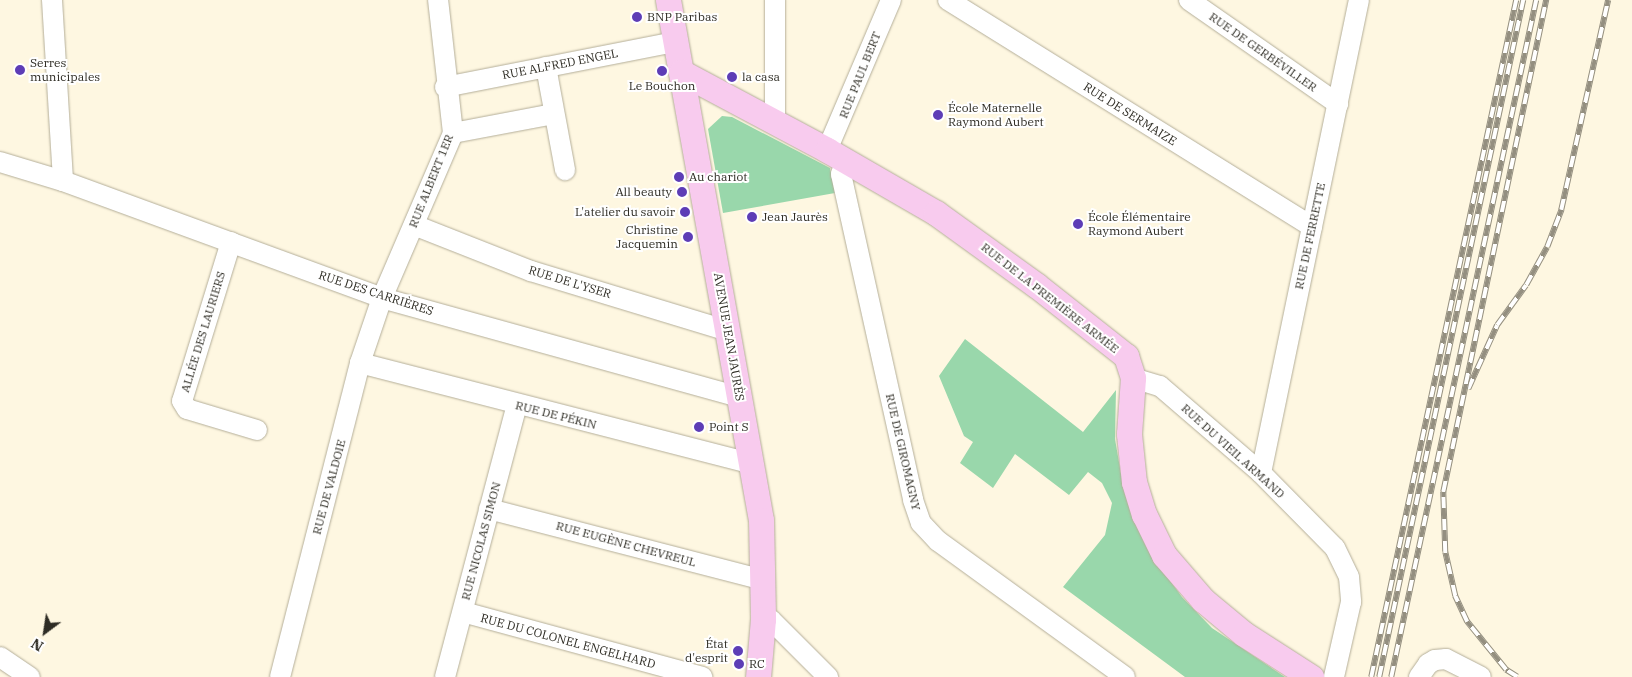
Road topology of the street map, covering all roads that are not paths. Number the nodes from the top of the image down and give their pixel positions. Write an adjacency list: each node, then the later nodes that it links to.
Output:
1 (52, 0): 20 (street)
2 (438, 0): 12 (street, RUE ALBERT 1ER)
3 (668, 0): 9 (main road, AVENUE JEAN JAURÈS)
4 (775, 0): 15 (street)
5 (891, 0): 17 (street, RUE PAUL BERT)
6 (948, 0): 22 (street, RUE DE SERMAIZE)
7 (1189, 0): 13 (street, RUE DE GERBÉVILLER)
8 (1359, 0): 13 (street, RUE DE FERRETTE)
9 (675, 42): 10 (street, RUE ALFRED ENGEL); 11 (main road, AVENUE JEAN JAURÈS)
10 (546, 67): 12 (street, RUE ALFRED ENGEL); 14 (street)
11 (681, 72): 15 (main road, RUE DE LA PREMIÈRE ARMÉE); 25 (main road, AVENUE JEAN JAURÈS)
12 (446, 87): 16 (street, RUE ALBERT 1ER)
13 (1338, 104): 22 (street, RUE DE FERRETTE)
14 (554, 114): 16 (street); 19 (street)
15 (775, 123): 17 (main road, RUE DE LA PREMIÈRE ARMÉE)
16 (453, 133): 21 (street, RUE ALBERT 1ER)
17 (837, 155): 27 (main road, RUE DE LA PREMIÈRE ARMÉE); 38 (street, RUE DE GIROMAGNY)
18 (9, 165): 20 (street, RUE DES CARRIÈRES)
19 (565, 170)
20 (63, 181): 23 (street, RUE DES CARRIÈRES)
21 (414, 224): 24 (street, RUE ALBERT 1ER); 25 (street, RUE DE L'YSER)
22 (1312, 227): 32 (street, RUE DE FERRETTE)
23 (231, 242): 24 (street, RUE DES CARRIÈRES); 30 (street, ALLÉE DES LAURIERS)
24 (382, 298): 26 (street, RUE DE VALDOIE); 28 (street, RUE DES CARRIÈRES)
25 (729, 331): 28 (main road, AVENUE JEAN JAURÈS)
26 (360, 363): 29 (street, RUE DE PÉKIN); 40 (street, RUE DE VALDOIE)
27 (1134, 378): 32 (street, RUE DU VIEIL ARMAND); 39 (main road, RUE DE LA PREMIÈRE ARMÉE)
28 (740, 397): 31 (main road, AVENUE JEAN JAURÈS)
29 (517, 405): 31 (street, RUE DE PÉKIN); 33 (street, RUE NICOLAS SIMON)
30 (257, 430)
31 (752, 464): 34 (main road, AVENUE JEAN JAURÈS)
32 (1261, 473): 47 (street, RUE DU VIEIL ARMAND)
33 (489, 509): 34 (street, RUE EUGÈNE CHEVREUL); 35 (street, RUE NICOLAS SIMON)
34 (763, 580): 36 (main road, AVENUE JEAN JAURÈS)
35 (462, 612): 42 (street, RUE NICOLAS SIMON); 43 (street, RUE DU COLONEL ENGELHARD)
36 (763, 619): 44 (main road, AVENUE JEAN JAURÈS); 45 (street)
37 (0, 657): 41 (street)
38 (1099, 668): 46 (street)
39 (1305, 673)
40 (282, 676)
41 (30, 677)
42 (445, 677)
43 (702, 677)
44 (758, 677)
45 (828, 677)
46 (1125, 677)
47 (1334, 677)
48 (1419, 677): 49 (street)
49 (1481, 677)

